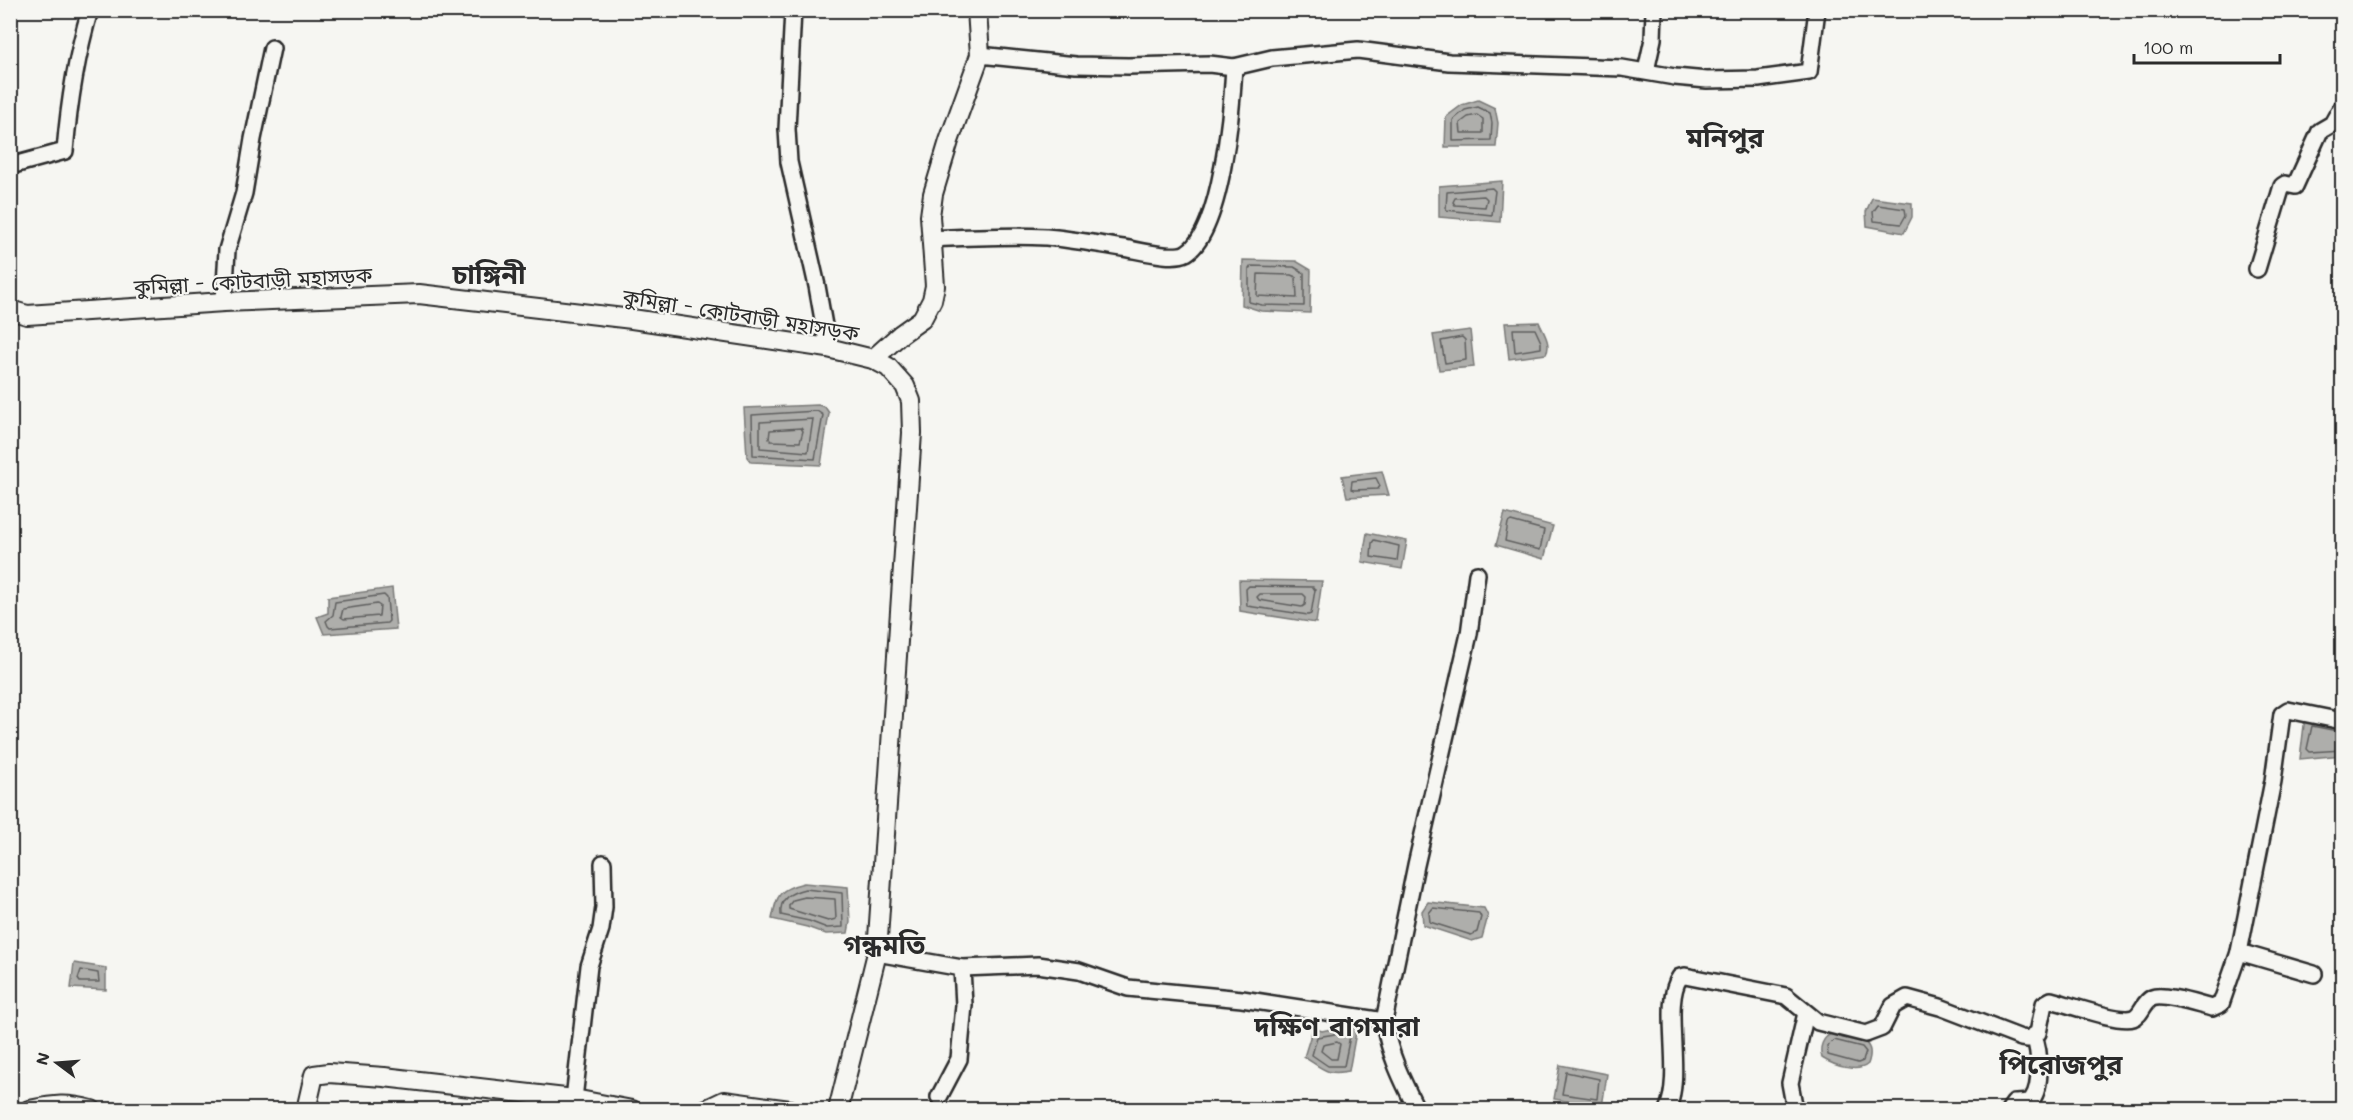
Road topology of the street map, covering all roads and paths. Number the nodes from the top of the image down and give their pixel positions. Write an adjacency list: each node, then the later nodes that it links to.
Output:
1 (90, 10): 11 (street)
2 (793, 10): 16 (street)
3 (977, 10): 7 (main road)
4 (1654, 10): 9 (street)
5 (1817, 10): 9 (street)
6 (272, 48): 14 (street)
7 (980, 55): 8 (street); 12 (main road)
8 (1234, 67): 9 (street); 12 (street)
9 (1646, 71)
10 (2343, 106): 13 (street)
11 (10, 166)
12 (932, 239): 17 (main road)
13 (2257, 269)
14 (224, 302): 15 (main road, কুমিল্লা - কোটবাড়ী মহাসড়ক); 16 (main road, কুমিল্লা - কোটবাড়ী মহাসড়ক)
15 (10, 310)
16 (828, 348): 17 (main road, কুমিল্লা - কোটবাড়ী মহাসড়ক)
17 (873, 359): 22 (main road, কুমিল্লা - কোটবাড়ী মহাসড়ক)
18 (1477, 574): 26 (street)
19 (2343, 721): 21 (street)
20 (603, 863): 29 (street)
21 (2239, 952): 24 (street); 27 (street)
22 (878, 953): 23 (street); 36 (main road, কুমিল্লা - কোটবাড়ী মহাসড়ক)
23 (962, 968): 26 (street); 28 (street)
24 (2314, 974)
25 (1806, 1012): 27 (street); 38 (street); 39 (street)
26 (1384, 1021): 37 (street)
27 (2034, 1037): 40 (street)
28 (939, 1097)
29 (574, 1099): 32 (main road); 33 (main road)
30 (29, 1110): 31 (main road)
31 (92, 1110)
32 (306, 1110)
33 (632, 1110)
34 (705, 1110): 35 (main road)
35 (790, 1110)
36 (838, 1110)
37 (1417, 1110)
38 (1667, 1110)
39 (1795, 1110)
40 (2008, 1110)

